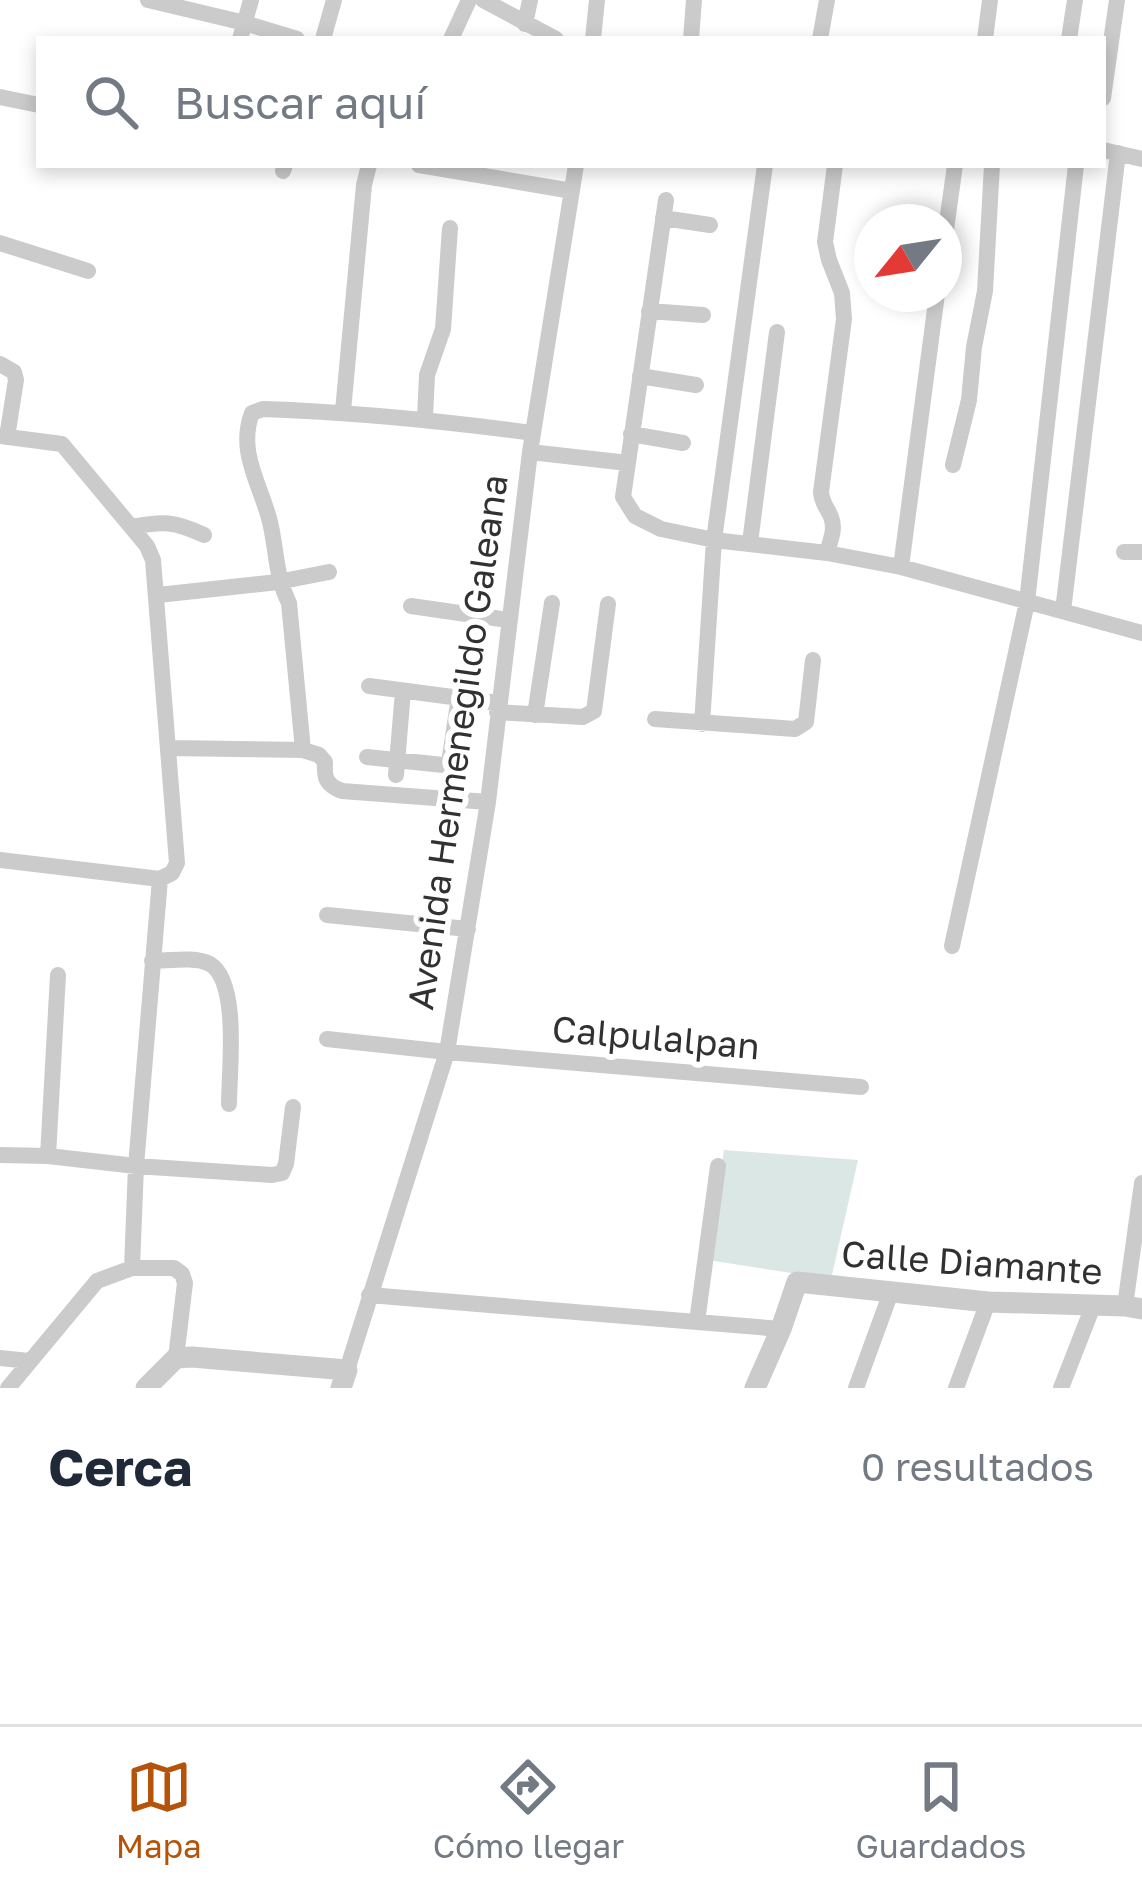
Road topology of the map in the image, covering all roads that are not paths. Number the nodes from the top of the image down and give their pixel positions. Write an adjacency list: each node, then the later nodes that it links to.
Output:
1 (148, 0): 14 (street)
2 (250, 0): 14 (street)
3 (334, 0): 16 (street)
4 (469, 0): 17 (street)
5 (483, 0): 13 (street)
6 (530, 0): 13 (street)
7 (597, 0): 19 (street)
8 (694, 0): 20 (street)
9 (826, 0): 21 (street)
10 (990, 0): 22 (street)
11 (1075, 0): 23 (street)
12 (1117, 0): 24 (street)
13 (525, 24): 18 (street)
14 (243, 31): 15 (street)
15 (277, 36)
16 (324, 36)
17 (452, 36)
18 (550, 36)
19 (593, 36)
20 (691, 36)
21 (820, 36)
22 (985, 36)
23 (1069, 36)
24 (1106, 77)
25 (0, 98): 26 (street)
26 (36, 104)
27 (1111, 152): 28 (street); 71 (street)
28 (1142, 160)
29 (368, 168): 50 (street)
30 (437, 168): 37 (street)
31 (576, 168): 37 (street, Avenida Hermenegildo Galeana)
32 (765, 168): 60 (street)
33 (835, 168): 62 (street)
34 (955, 168): 38 (street)
35 (992, 168): 57 (street)
36 (1076, 168): 67 (street)
37 (572, 191): 54 (street, Avenida Hermenegildo Galeana)
38 (950, 204)
39 (710, 225): 43 (street)
40 (450, 228): 51 (street)
41 (0, 243): 42 (street)
42 (88, 271)
43 (650, 311): 45 (street); 48 (street)
44 (935, 312): 63 (street)
45 (703, 315)
46 (777, 332): 61 (street)
47 (0, 364): 53 (street)
48 (640, 376): 49 (street); 52 (street)
49 (696, 385)
50 (343, 411): 51 (street); 65 (street)
51 (425, 418): 54 (street)
52 (631, 434): 55 (street); 56 (street)
53 (4, 436): 58 (street)
54 (532, 442): 56 (street); 72 (street, Avenida Hermenegildo Galeana)
55 (682, 443)
56 (628, 463): 60 (street)
57 (953, 465)
58 (131, 527): 59 (street); 66 (street)
59 (204, 535)
60 (714, 540): 61 (street); 81 (street)
61 (750, 543): 62 (street)
62 (827, 553): 63 (street)
63 (901, 567): 67 (street)
64 (329, 572): 65 (street)
65 (278, 582): 66 (street); 83 (street)
66 (158, 595): 82 (street)
67 (1027, 602): 71 (street); 91 (street)
68 (552, 603): 79 (street)
69 (608, 604): 79 (street)
70 (411, 606): 72 (street)
71 (1064, 611): 73 (street)
72 (508, 620): 78 (street, Avenida Hermenegildo Galeana)
73 (1142, 633)
74 (813, 660): 81 (street)
75 (369, 686): 76 (street)
76 (403, 691): 77 (street); 85 (street)
77 (459, 697): 78 (street); 85 (street)
78 (498, 707): 79 (street); 86 (street, Avenida Hermenegildo Galeana)
79 (535, 715)
80 (655, 719): 81 (street)
81 (702, 724)
82 (168, 748): 83 (street); 88 (street)
83 (303, 750): 86 (street)
84 (367, 757): 85 (street)
85 (396, 768)
86 (488, 802): 90 (street, Avenida Hermenegildo Galeana)
87 (0, 860): 88 (street)
88 (160, 879): 92 (street)
89 (327, 915): 90 (street)
90 (468, 929): 95 (street, Avenida Hermenegildo Galeana)
91 (952, 946)
92 (152, 962): 97 (street); 101 (street)
93 (58, 976): 100 (street)
94 (327, 1039): 95 (street, Calpulalpan)
95 (447, 1052): 96 (street, Calpulalpan); 107 (street, Avenida Hermenegildo Galeana)
96 (860, 1087)
97 (229, 1104)
98 (292, 1107): 101 (street)
99 (0, 1155): 100 (street)
100 (48, 1156): 101 (street)
101 (136, 1166): 105 (street)
102 (718, 1166): 111 (street)
103 (1142, 1183): 104 (street)
104 (1140, 1212): 110 (street)
105 (132, 1268): 114 (street); 115 (street)
106 (891, 1292): 108 (street, Calle Diamante); 112 (street, Calle Diamante); 120 (street)
107 (369, 1295): 111 (street); 116 (street, Avenida Hermenegildo Galeana)
108 (988, 1302): 109 (street, Calle Diamante); 121 (street)
109 (1093, 1306): 110 (street, Calle Diamante); 122 (street)
110 (1134, 1308)
111 (697, 1322): 112 (street)
112 (781, 1329): 119 (street)
113 (0, 1358): 115 (street)
114 (176, 1358): 116 (street); 118 (street)
115 (29, 1361): 117 (street)
116 (344, 1379)
117 (8, 1388)
118 (146, 1388)
119 (755, 1388)
120 (856, 1388)
121 (956, 1388)
122 (1061, 1388)

